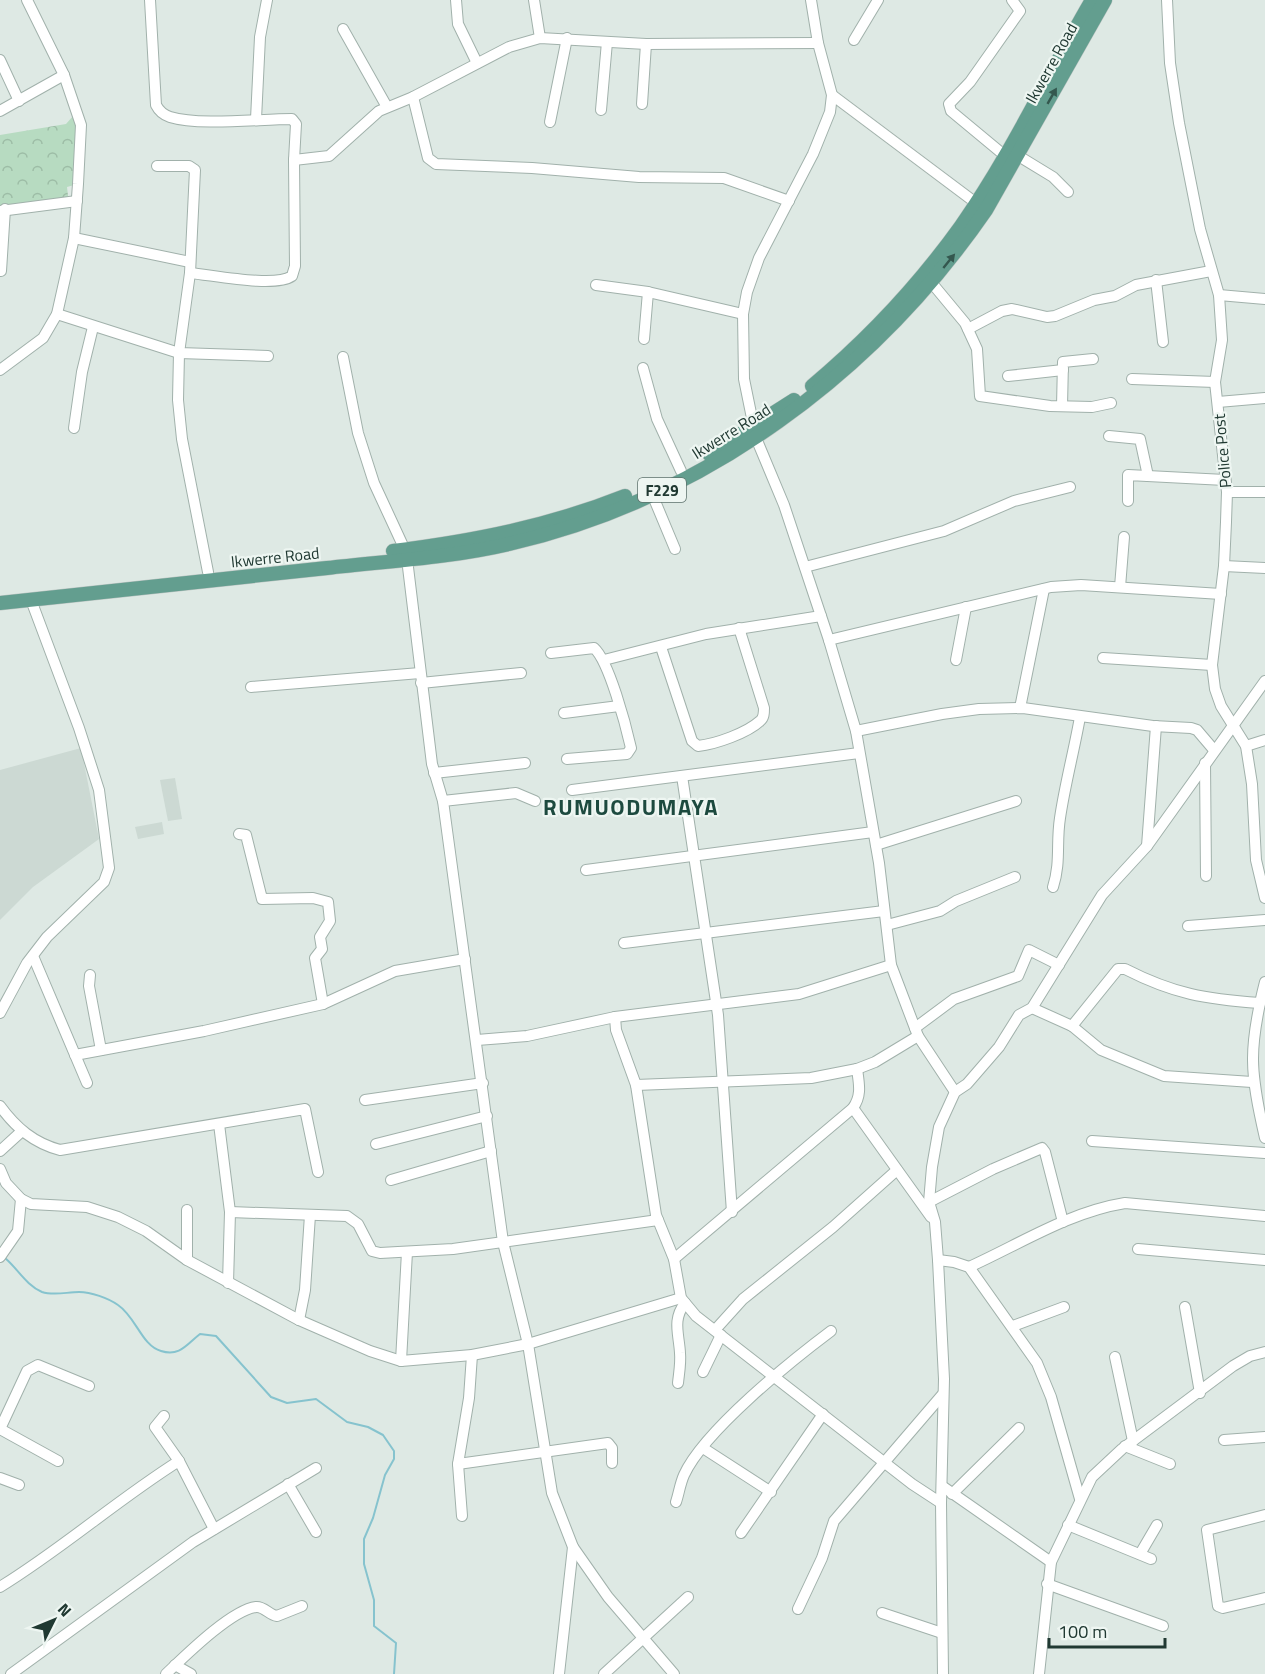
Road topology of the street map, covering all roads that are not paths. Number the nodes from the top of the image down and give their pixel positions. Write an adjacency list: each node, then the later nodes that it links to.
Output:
1 (27, 0): 21 (street)
2 (150, 0): 29 (street)
3 (267, 0): 29 (street)
4 (456, 0): 20 (street)
5 (534, 0): 13 (street)
6 (811, 0): 17 (street)
7 (878, 0): 15 (street)
8 (1012, 0): 31 (street)
9 (1092, 0): 31 (main road, F229)
10 (1105, 0): 31 (main road, Ikwerre Road / F229, one-way to 10)
11 (1167, 0): 42 (street, Police Post)
12 (343, 29): 26 (street)
13 (540, 38): 14 (street); 20 (street)
14 (567, 38): 16 (street); 30 (street)
15 (854, 40)
16 (607, 42): 18 (street); 27 (street)
17 (818, 43): 18 (street); 22 (street)
18 (646, 44): 25 (street)
19 (0, 60): 24 (street)
20 (477, 63): 23 (street)
21 (64, 75): 24 (street); 35 (street)
22 (832, 95): 36 (street); 37 (street)
23 (413, 97): 26 (street); 36 (street)
24 (19, 101): 28 (street)
25 (642, 104)
26 (387, 107): 32 (street)
27 (601, 110)
28 (0, 111)
29 (256, 119): 32 (street)
30 (550, 122)
31 (1011, 155): 34 (street); 37 (main road, F229); 44 (main road, Ikwerre Road / F229, one-way to 31)
32 (294, 160): 40 (street)
33 (157, 166): 40 (street)
34 (1068, 192)
35 (77, 201): 38 (street); 39 (street)
36 (789, 201): 50 (street)
37 (976, 203): 70 (main road, F229)
38 (2, 210): 41 (street)
39 (74, 238): 40 (street); 49 (street)
40 (190, 268): 55 (street)
41 (1, 271)
42 (1211, 271): 43 (street); 47 (street, Police Post)
43 (1156, 280): 52 (street); 54 (street)
44 (931, 282): 52 (street); 70 (main road, Ikwerre Road / F229)
45 (596, 285): 46 (street)
46 (648, 292): 50 (street); 53 (street)
47 (1219, 295): 48 (street); 64 (street, Police Post)
48 (1265, 299)
49 (57, 314): 51 (street); 60 (street)
50 (743, 314): 70 (street)
51 (93, 327): 55 (street); 69 (street)
52 (968, 329): 68 (street)
53 (644, 339)
54 (1163, 342)
55 (179, 353): 56 (street); 86 (street)
56 (268, 356)
57 (344, 357): 82 (street)
58 (1093, 359): 61 (street)
59 (643, 368): 72 (street)
60 (0, 370)
61 (1063, 370): 62 (street); 68 (street)
62 (1008, 376)
63 (1131, 379): 64 (street)
64 (1215, 382): 66 (street, Police Post)
65 (1265, 398): 66 (street)
66 (1218, 402): 74 (street, Police Post)
67 (1111, 404): 68 (street)
68 (1062, 406)
69 (74, 428)
70 (755, 433): 72 (main road, F229); 78 (main road, Ikwerre Road / F229); 84 (street)
71 (1109, 436): 73 (street)
72 (681, 471): 82 (main road, F229)
73 (1148, 476): 74 (street); 79 (street)
74 (1225, 480): 76 (street, Police Post)
75 (1070, 487): 84 (street)
76 (1227, 492): 77 (street); 83 (street, Police Post)
77 (1265, 492)
78 (652, 495): 81 (street); 82 (main road, Ikwerre Road / F229)
79 (1128, 501)
80 (1124, 537): 87 (street)
81 (675, 549)
82 (406, 554): 86 (main road, F229); 91 (main road, Ikwerre Road / F229); 104 (street)
83 (1224, 566): 85 (street); 90 (street, Police Post)
84 (805, 567): 94 (street)
85 (1265, 568)
86 (208, 572): 89 (main road, F229)
87 (1120, 587): 88 (street); 90 (street)
88 (1044, 589): 93 (street); 110 (street)
89 (0, 594)
90 (1221, 594): 102 (street, Police Post)
91 (31, 600): 92 (main road, Ikwerre Road / F229); 146 (street)
92 (0, 603)
93 (966, 607): 96 (street); 101 (street)
94 (821, 616): 95 (street); 96 (street)
95 (739, 628): 97 (street); 97 (street)
96 (830, 640): 115 (street)
97 (661, 647): 100 (street)
98 (551, 653): 100 (street)
99 (1102, 658): 102 (street)
100 (604, 660): 109 (street)
101 (957, 660)
102 (1212, 665): 113 (street, Police Post)
103 (521, 673): 104 (street)
104 (421, 678): 106 (street); 123 (street)
105 (1265, 681): 108 (street)
106 (251, 687)
107 (1265, 694): 108 (street)
108 (1253, 698): 113 (street)
109 (619, 706): 111 (street); 120 (street)
110 (1020, 708): 112 (street); 115 (street)
111 (564, 713)
112 (1080, 717): 114 (street); 138 (street)
113 (1232, 723): 117 (street, Police Post); 118 (street)
114 (1156, 726): 118 (street); 133 (street)
115 (856, 731): 119 (street)
116 (1265, 740): 117 (street)
117 (1246, 746): 129 (street, Police Post)
118 (1214, 750): 122 (street)
119 (859, 753): 124 (street); 130 (street)
120 (567, 759)
121 (525, 762): 123 (street)
122 (1205, 763): 133 (street); 136 (street)
123 (434, 773): 126 (street)
124 (682, 776): 125 (street); 134 (street)
125 (572, 790)
126 (443, 801): 127 (street); 147 (street)
127 (535, 801)
128 (1016, 801): 132 (street)
129 (1260, 816): 139 (street, Police Post)
130 (873, 832): 132 (street); 134 (street)
131 (239, 834): 153 (street)
132 (876, 845): 140 (street)
133 (1147, 846): 149 (street)
134 (696, 855): 135 (street); 144 (street)
135 (586, 870)
136 (1206, 876)
137 (1015, 877): 142 (street)
138 (1053, 887)
139 (1264, 896)
140 (884, 911): 142 (street); 144 (street)
141 (1265, 920): 143 (street)
142 (886, 925): 148 (street)
143 (1188, 926)
144 (707, 934): 145 (street); 154 (street)
145 (624, 943)
146 (33, 956): 156 (street); 164 (street)
147 (465, 959): 153 (street); 162 (street)
148 (891, 965): 154 (street); 159 (street)
149 (1059, 965): 155 (street); 159 (street)
150 (90, 975): 163 (street)
151 (1265, 982): 152 (street)
152 (1260, 1003): 158 (street); 160 (street)
153 (323, 1004): 163 (street)
154 (717, 1005): 157 (street); 169 (street)
155 (1032, 1008): 158 (street); 171 (street)
156 (0, 1012)
157 (615, 1017): 162 (street); 170 (street)
158 (1072, 1026): 166 (street)
159 (917, 1032): 165 (street); 171 (street)
160 (1253, 1034): 161 (street); 166 (street)
161 (1265, 1034)
162 (477, 1040): 168 (street)
163 (101, 1050): 164 (street)
164 (75, 1055): 167 (street)
165 (857, 1069): 169 (street); 174 (street)
166 (1252, 1082): 178 (street)
167 (87, 1083)
168 (483, 1083): 172 (street); 175 (street)
169 (725, 1083): 170 (street); 192 (street)
170 (636, 1085): 195 (street)
171 (955, 1092): 189 (street)
172 (365, 1100)
173 (0, 1106): 177 (street)
174 (853, 1108): 185 (street); 192 (street)
175 (487, 1116): 180 (street); 181 (street)
176 (219, 1124): 177 (street); 186 (street); 191 (street)
177 (22, 1131): 182 (street)
178 (1265, 1138)
179 (1092, 1141): 183 (street)
180 (376, 1144)
181 (491, 1150): 187 (street); 198 (street)
182 (0, 1151)
183 (1265, 1153)
184 (0, 1168): 188 (street)
185 (897, 1170): 196 (street); 214 (street)
186 (318, 1172)
187 (391, 1180)
188 (21, 1199): 201 (street); 203 (street)
189 (929, 1202): 196 (street); 197 (street)
190 (187, 1210): 203 (street)
191 (230, 1212): 193 (street); 207 (street)
192 (732, 1212): 202 (street)
193 (310, 1215): 200 (street); 211 (street)
194 (1265, 1216): 197 (street)
195 (658, 1220): 198 (street); 202 (street)
196 (934, 1222): 204 (street)
197 (1063, 1222): 206 (street)
198 (503, 1242): 200 (street); 215 (street)
199 (1138, 1249): 205 (street)
200 (407, 1252): 219 (street)
201 (3, 1253)
202 (674, 1259): 208 (street)
203 (187, 1260): 207 (street)
204 (938, 1260): 206 (street); 225 (street)
205 (1265, 1260)
206 (969, 1267): 212 (street)
207 (228, 1283): 211 (street)
208 (683, 1300): 214 (street); 215 (street); 222 (street)
209 (1064, 1306): 212 (street)
210 (1185, 1307): 224 (street)
211 (299, 1320): 219 (street)
212 (1013, 1326): 248 (street)
213 (831, 1330): 221 (street)
214 (718, 1333): 220 (street); 221 (street)
215 (528, 1344): 217 (street); 234 (street)
216 (1265, 1352): 224 (street)
217 (472, 1355): 219 (street); 239 (street)
218 (1115, 1357): 232 (street)
219 (401, 1361)
220 (703, 1372)
221 (775, 1377): 226 (street); 233 (street)
222 (678, 1383)
223 (89, 1386): 229 (street)
224 (1200, 1393): 232 (street)
225 (944, 1394): 235 (street); 245 (street)
226 (823, 1414): 235 (street); 246 (street)
227 (164, 1416): 237 (street)
228 (1019, 1428): 247 (street)
229 (0, 1429): 236 (street)
230 (1265, 1437): 231 (street)
231 (1224, 1440)
232 (1129, 1444): 240 (street); 248 (street)
233 (704, 1448): 246 (street); 249 (street)
234 (545, 1453): 238 (street); 239 (street); 258 (street)
235 (884, 1460): 250 (street); 267 (street)
236 (58, 1461)
237 (179, 1461): 255 (street); 263 (street)
238 (612, 1463)
239 (458, 1464): 252 (street)
240 (1170, 1464)
241 (316, 1468): 243 (street)
242 (0, 1478): 244 (street)
243 (288, 1484): 255 (street); 256 (street)
244 (19, 1485)
245 (942, 1486): 247 (street); 250 (street)
246 (771, 1492): 257 (street)
247 (952, 1494): 261 (street)
248 (1080, 1499): 253 (street)
249 (676, 1502)
250 (941, 1503): 270 (street)
251 (1265, 1515): 265 (street)
252 (462, 1516)
253 (1068, 1525): 259 (street); 261 (street)
254 (1157, 1525): 259 (street)
255 (214, 1529): 273 (street)
256 (316, 1532)
257 (741, 1533)
258 (573, 1547): 271 (street); 276 (street)
259 (1140, 1554): 260 (street)
260 (1151, 1559)
261 (1051, 1562): 262 (street)
262 (1047, 1584): 269 (street); 280 (street)
263 (0, 1587)
264 (688, 1597): 271 (street)
265 (1265, 1598)
266 (302, 1606): 272 (street)
267 (798, 1609)
268 (882, 1613): 270 (street)
269 (1163, 1626)
270 (942, 1633): 279 (street)
271 (642, 1639): 277 (street); 278 (street)
272 (175, 1665): 274 (street); 275 (street)
273 (11, 1674)
274 (166, 1674)
275 (191, 1674)
276 (559, 1674)
277 (604, 1674)
278 (674, 1674)
279 (943, 1674)
280 (1039, 1674)

